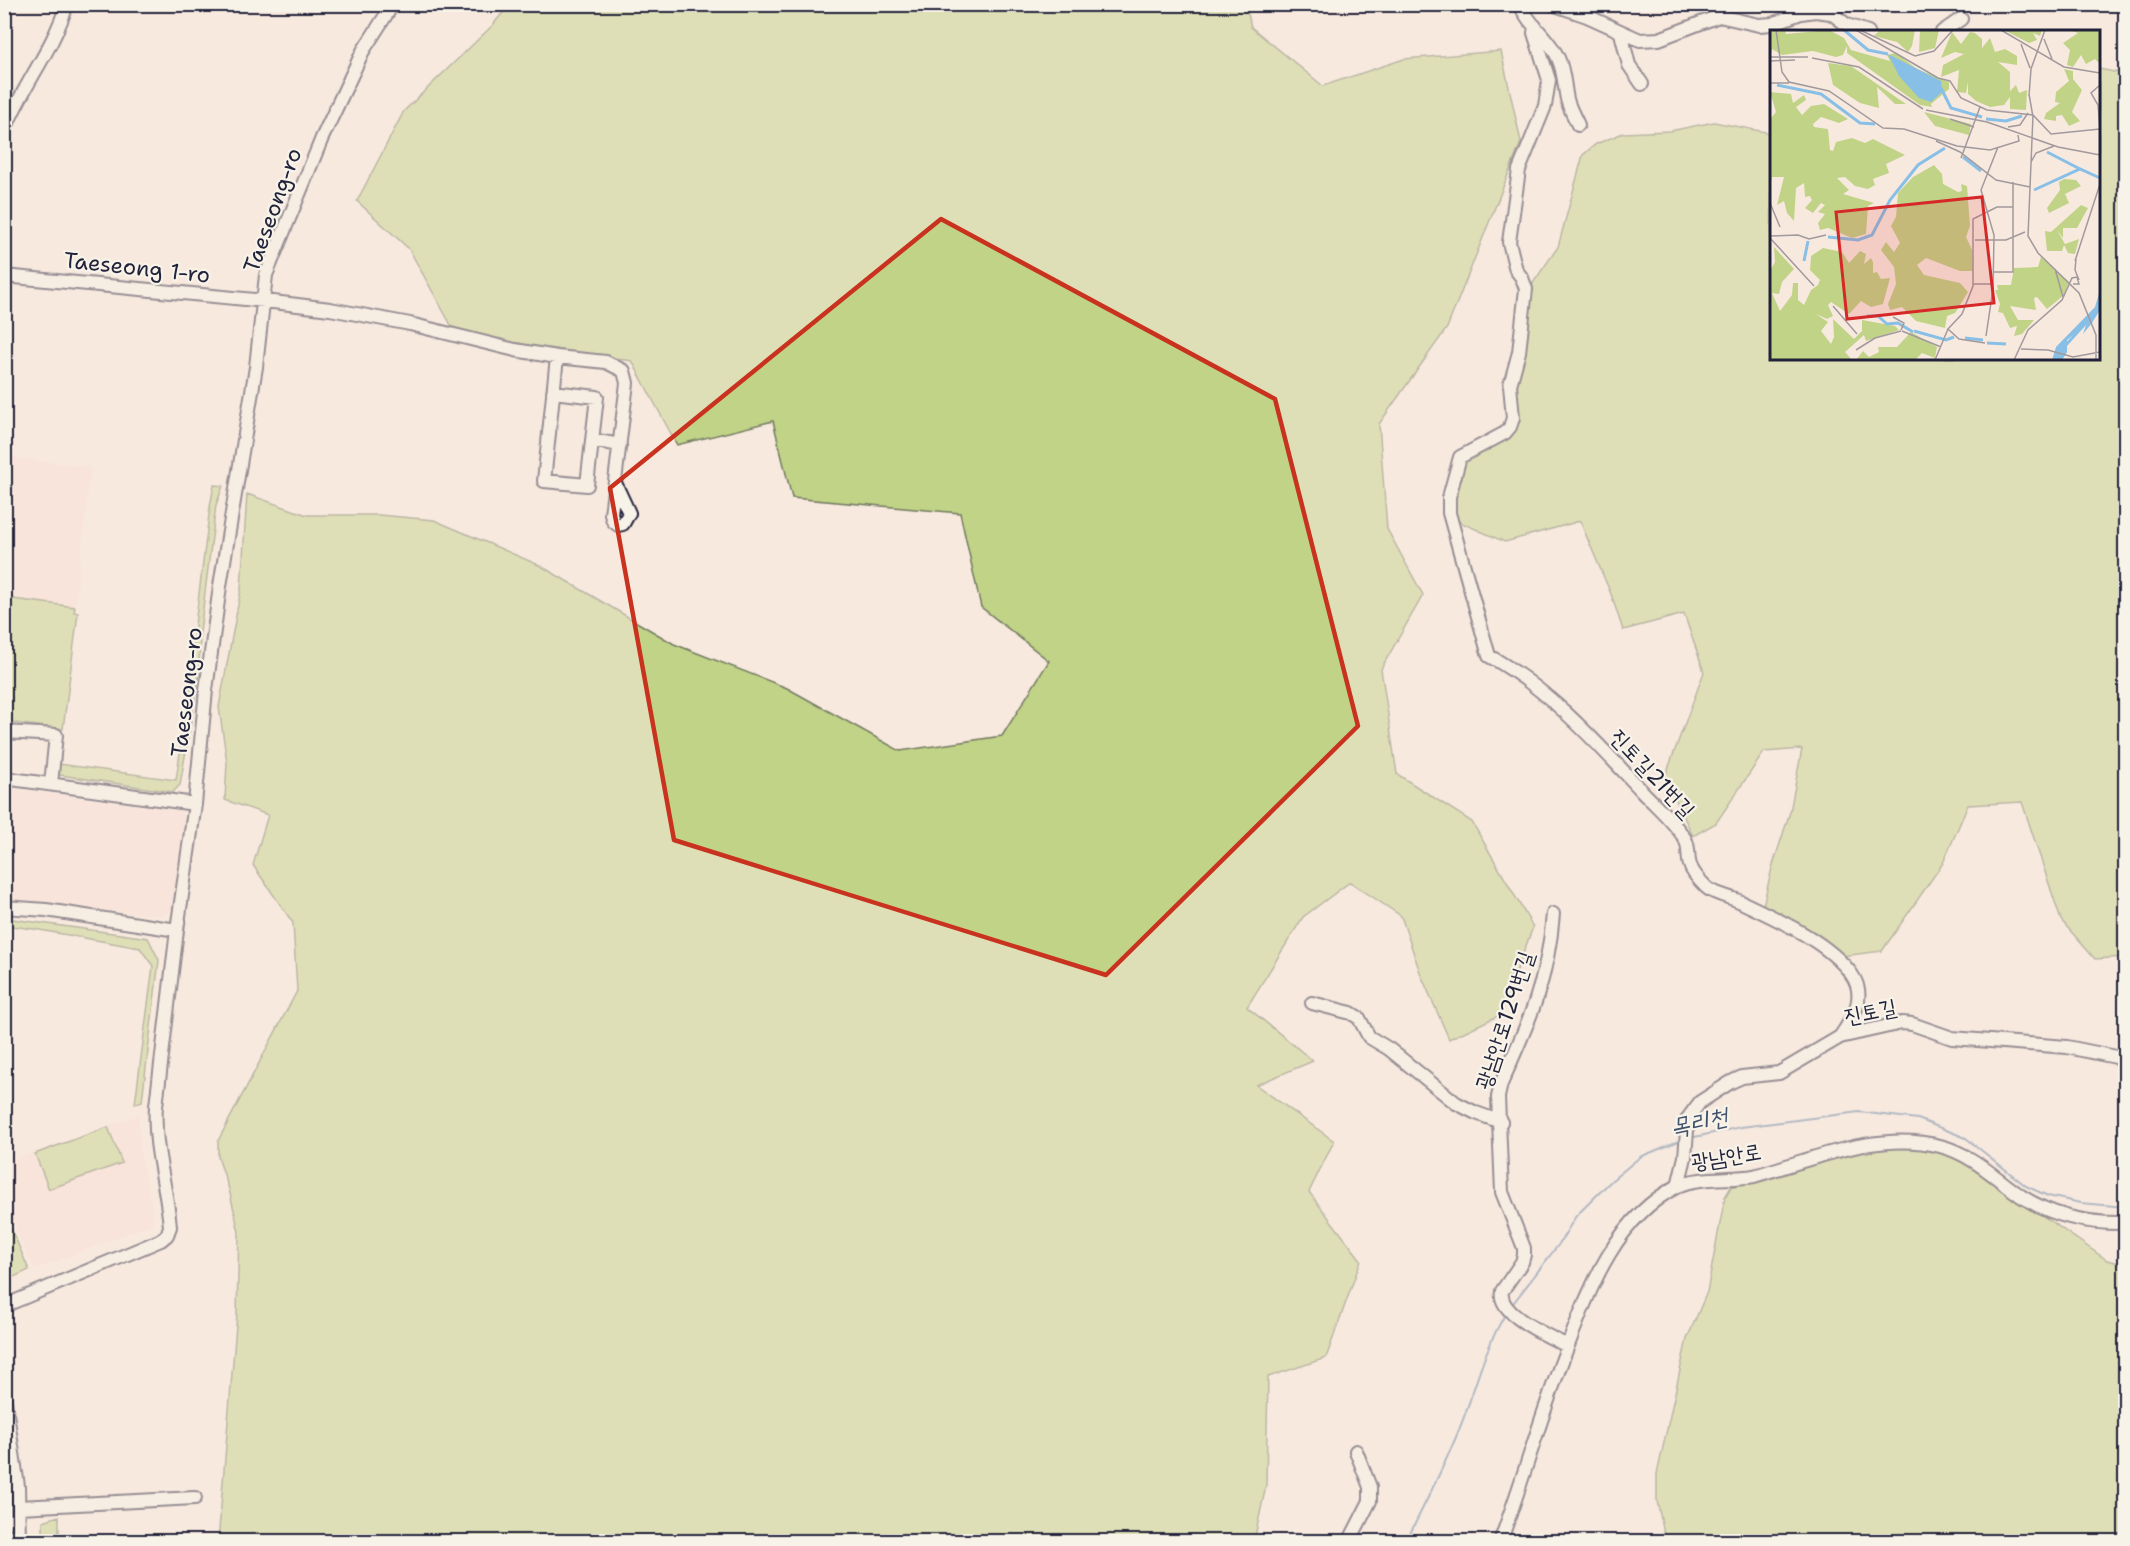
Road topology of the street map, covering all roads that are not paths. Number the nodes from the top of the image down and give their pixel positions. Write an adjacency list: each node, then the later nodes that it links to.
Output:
1 (67, 4): 13 (street)
2 (393, 4): 15 (street, Taeseong-ro)
3 (1520, 4): 6 (street)
4 (1552, 4): 10 (street)
5 (1961, 19): 9 (street)
6 (1535, 26): 12 (street); 29 (street, 진토길21번길)
7 (1845, 27): 8 (street); 10 (street)
8 (1862, 30)
9 (1945, 30)
10 (1621, 33): 11 (street)
11 (1642, 84)
12 (1578, 125)
13 (4, 132)
14 (4, 276): 15 (street, Taeseong 1-ro)
15 (265, 301): 16 (street, Taeseong 1-ro); 24 (street, Taeseong-ro)
16 (557, 357): 17 (street); 19 (street, Taeseong 1-ro)
17 (553, 392): 18 (street); 18 (street)
18 (592, 440): 19 (street)
19 (620, 445): 20 (street)
20 (616, 485)
21 (4, 732): 23 (street)
22 (4, 778): 23 (street)
23 (51, 784): 24 (street)
24 (195, 804): 27 (street, Taeseong-ro)
25 (4, 907): 27 (street)
26 (1553, 914): 31 (street, 광남안로129번길)
27 (177, 930): 34 (street, Taeseong-ro)
28 (1312, 1003): 31 (street)
29 (1840, 1037): 30 (street, 진토길); 32 (street, 진토길)
30 (2126, 1059)
31 (1501, 1122): 35 (street, 광남안로129번길)
32 (1678, 1186): 33 (street, 광남안로); 35 (street, 광남안로)
33 (2126, 1222)
34 (4, 1306)
35 (1567, 1346): 45 (street, 광남안로)
36 (4, 1394): 38 (street)
37 (1356, 1451): 44 (street)
38 (18, 1486): 39 (street); 41 (street)
39 (4, 1488)
40 (195, 1498): 41 (street)
41 (19, 1507): 43 (street)
42 (4, 1536): 43 (street)
43 (20, 1539)
44 (1349, 1542)
45 (1500, 1542)

